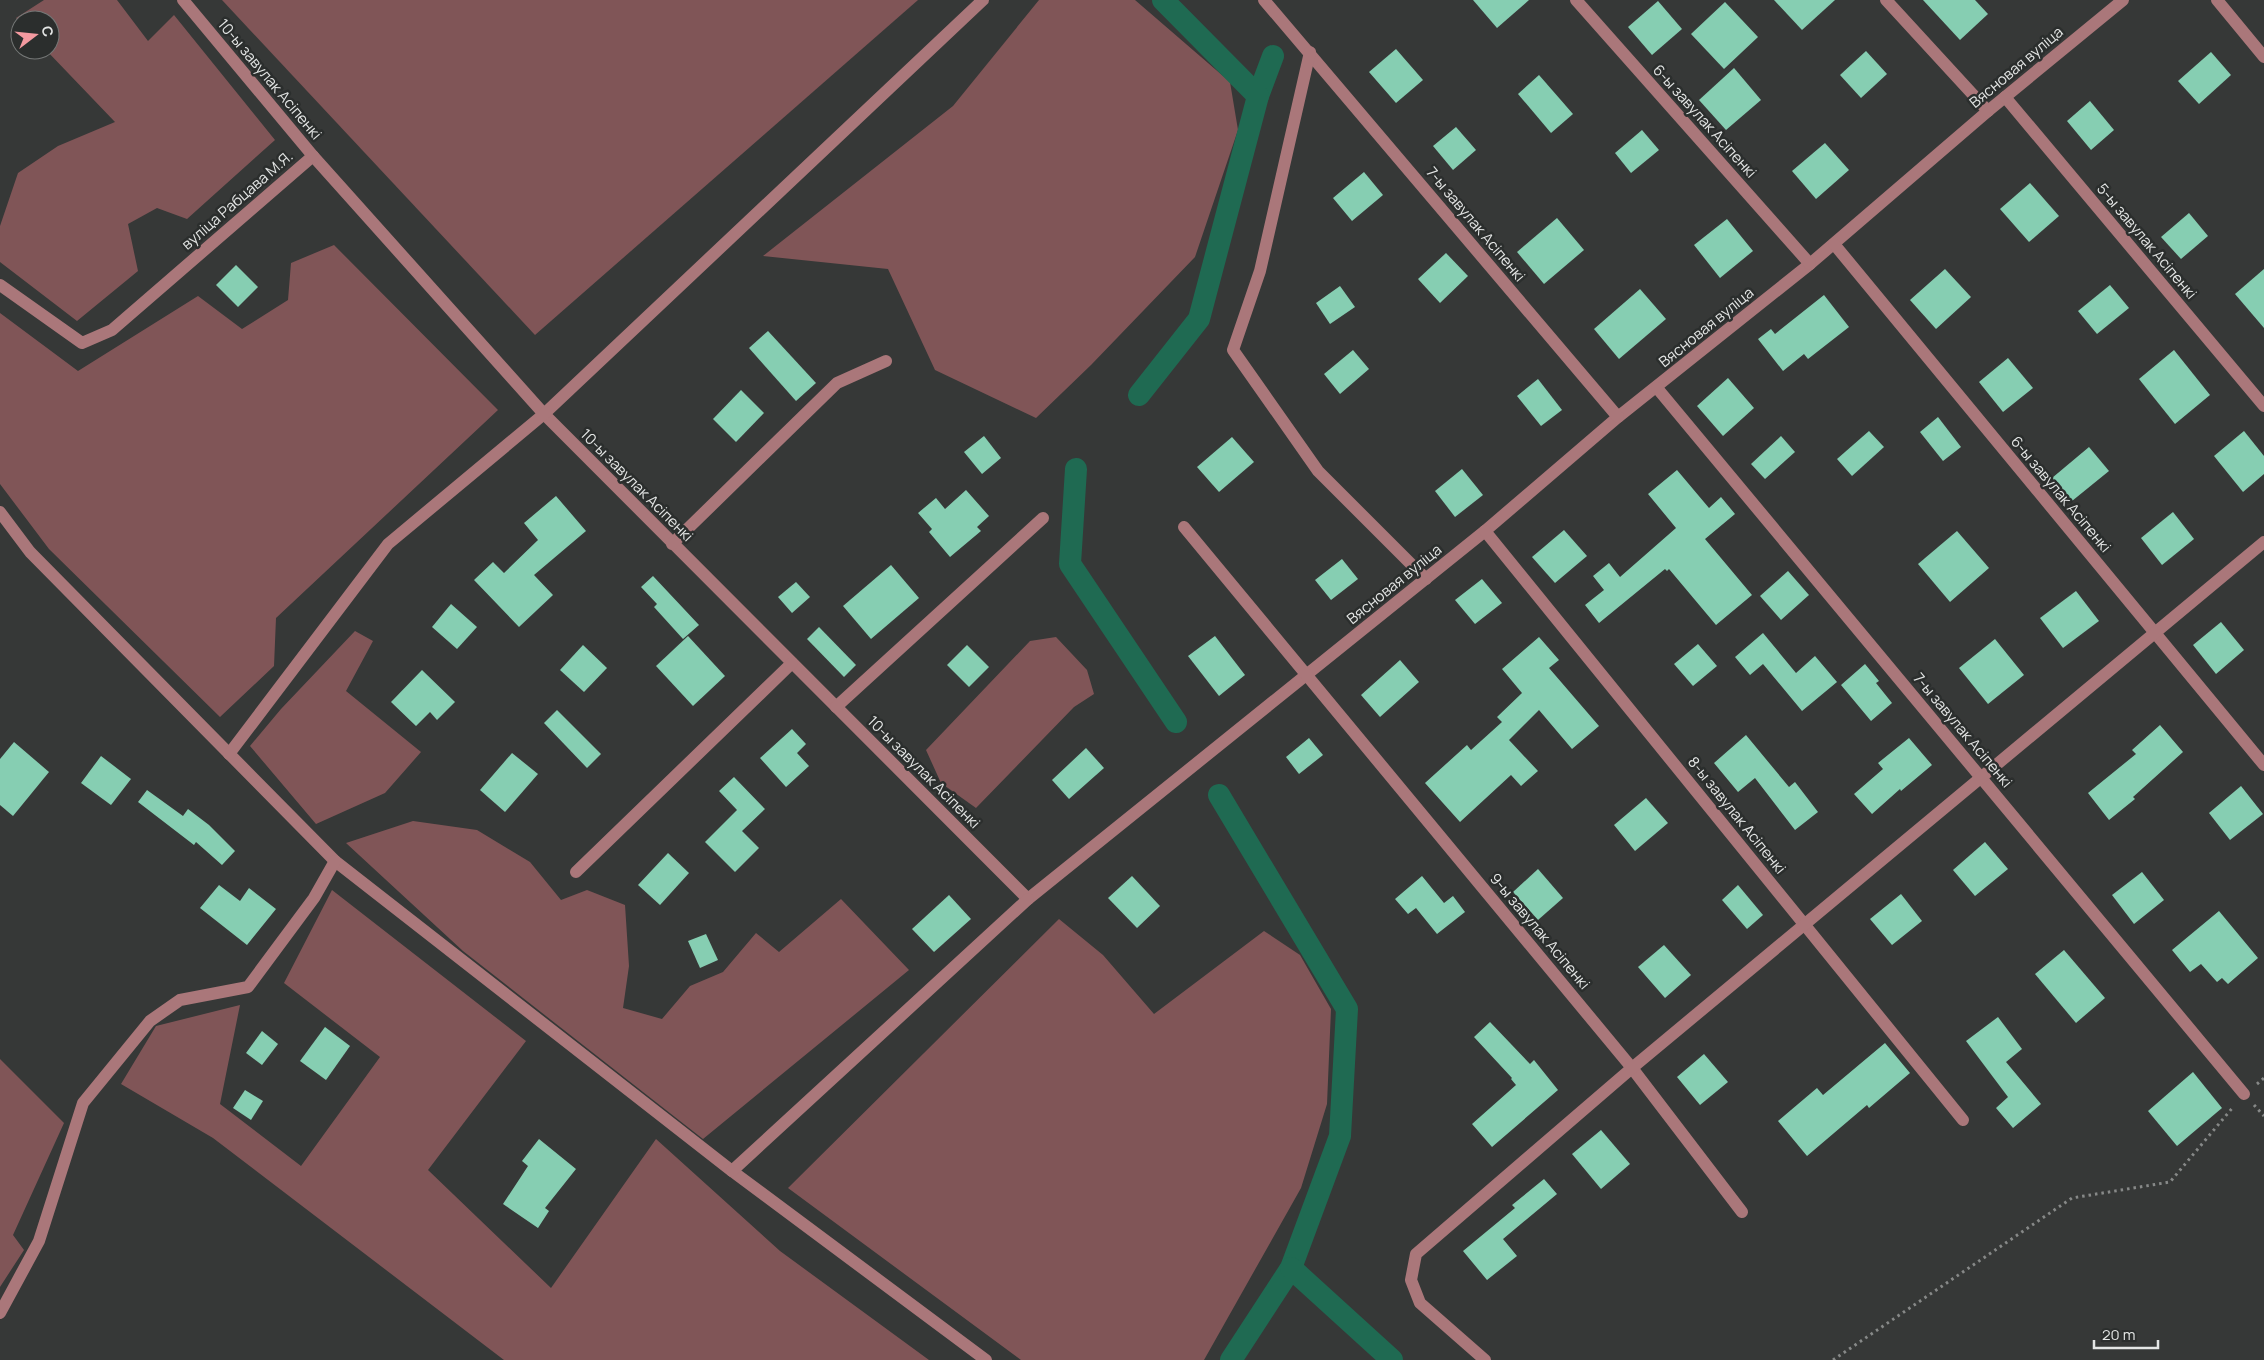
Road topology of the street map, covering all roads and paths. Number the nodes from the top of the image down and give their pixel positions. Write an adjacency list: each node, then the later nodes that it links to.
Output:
1 (183, 0): 12 (street, 10-ы завулак Асіпенкі)
2 (983, 0): 19 (street)
3 (1264, 0): 8 (street, 7-ы завулак Асіпенкі)
4 (1576, 0): 14 (street, 6-ы завулак Асіпенкі)
5 (1886, 0): 11 (street)
6 (2122, 0): 10 (street, Вясновая вуліца)
7 (2217, 0): 9 (street)
8 (1310, 52): 20 (street, 7-ы завулак Асіпенкі); 27 (street)
9 (2264, 57)
10 (2005, 97): 11 (street, Вясновая вуліца); 18 (street, 5-ы завулак Асіпенкі)
11 (1988, 111): 13 (street, Вясновая вуліца)
12 (313, 156): 15 (street, вуліца Рабцава М.Я.); 19 (street, вуліца Рабцава М.Я.)
13 (1834, 244): 14 (street, Вясновая вуліца); 28 (street, 6-ы завулак Асіпенкі)
14 (1810, 264): 17 (street, Вясновая вуліца)
15 (0, 285)
16 (886, 361): 26 (street)
17 (1657, 388): 20 (street, Вясновая вуліца); 34 (street, 7-ы завулак Асіпенкі)
18 (2264, 406)
19 (544, 414): 26 (street, 10-ы завулак Асіпенкі); 32 (street)
20 (1618, 418): 24 (street, Вясновая вуліца)
21 (0, 512): 32 (street)
22 (1043, 518): 31 (street)
23 (1184, 527): 30 (street, 9-ы завулак Асіпенкі)
24 (1484, 532): 27 (street, Вясновая вуліца); 38 (street, 8-ы завулак Асіпенкі)
25 (2264, 542): 28 (street)
26 (672, 544): 29 (street, 10-ы завулак Асіпенкі)
27 (1426, 579): 30 (street, Вясновая вуліца)
28 (2154, 633): 33 (street, 6-ы завулак Асіпенкі); 34 (street)
29 (792, 663): 31 (street, 10-ы завулак Асіпенкі); 36 (street)
30 (1308, 675): 37 (street); 39 (street, 9-ы завулак Асіпенкі)
31 (836, 707): 37 (street, 10-ы завулак Асіпенкі)
32 (229, 754): 35 (street)
33 (2264, 765)
34 (1980, 776): 38 (street); 40 (street, 7-ы завулак Асіпенкі)
35 (335, 860): 43 (street); 45 (street)
36 (576, 872)
37 (1028, 899): 43 (street)
38 (1804, 924): 39 (street); 42 (street, 8-ы завулак Асіпенкі)
39 (1632, 1068): 44 (street, 9-ы завулак Асіпенкі); 47 (street)
40 (2244, 1094): 41 (path); 48 (path)
41 (2264, 1116)
42 (1963, 1120)
43 (732, 1171): 46 (street)
44 (1742, 1212)
45 (0, 1312)
46 (986, 1360)
47 (1485, 1360)
48 (1833, 1360)

